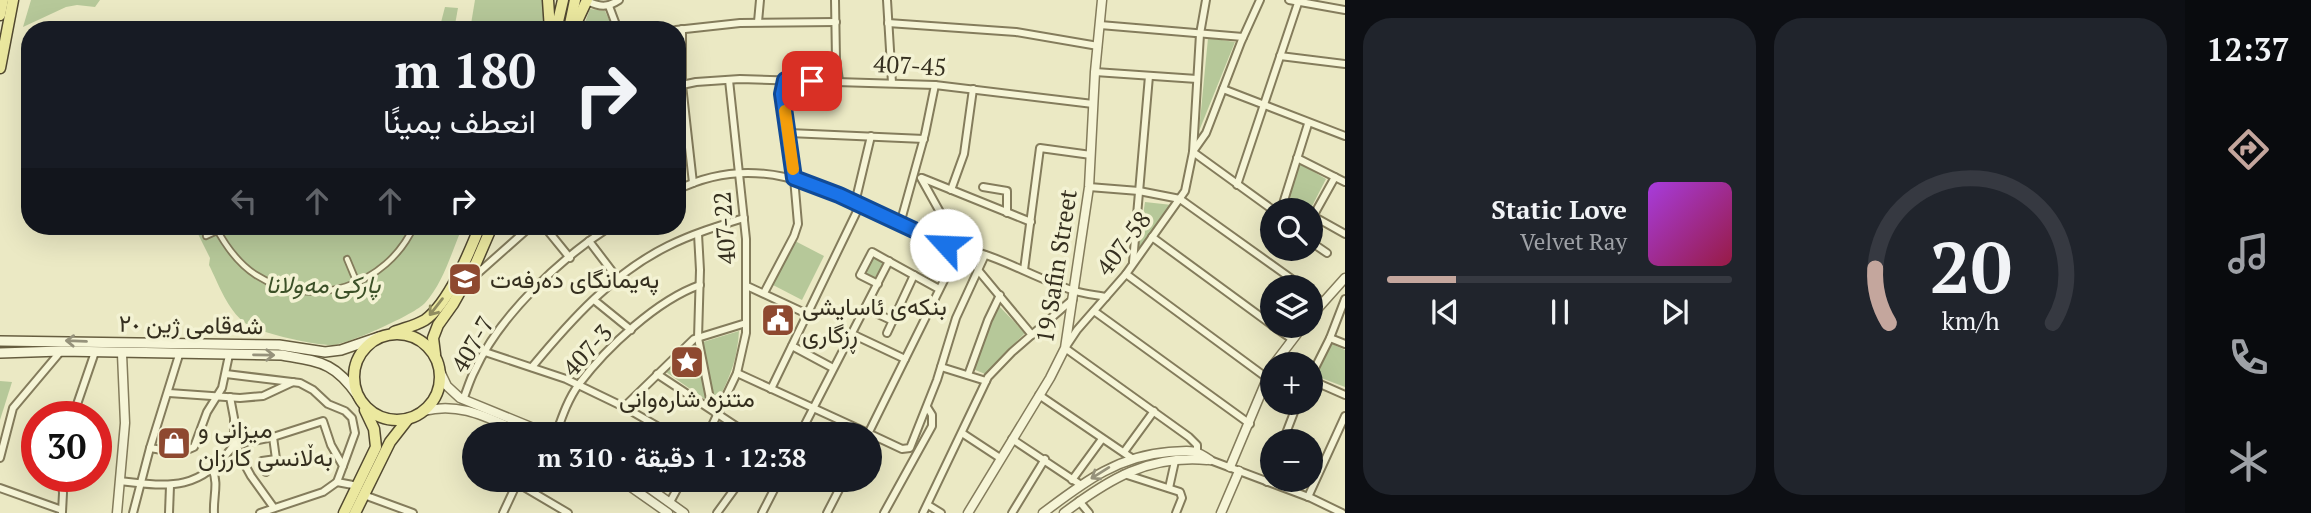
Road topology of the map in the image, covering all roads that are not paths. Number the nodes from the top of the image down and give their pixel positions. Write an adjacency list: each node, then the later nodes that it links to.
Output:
1 (3, 0): 18 (main road)
2 (15, 0): 18 (main road)
3 (548, 0): 19 (main road)
4 (563, 0): 20 (main road)
5 (575, 0): 21 (main road)
6 (587, 0): 16 (street); 22 (main road)
7 (619, 0): 16 (street)
8 (760, 0): 24 (street)
9 (835, 0): 25 (street)
10 (887, 0): 26 (street)
11 (1102, 0): 27 (street, 19 Safin Street)
12 (1206, 0): 30 (street)
13 (1260, 0): 31 (street)
14 (1289, 0): 15 (street)
15 (1299, 1): 17 (street); 34 (street)
16 (609, 6): 23 (street)
17 (1345, 10)
18 (5, 16): 29 (main road)
19 (552, 21)
20 (556, 21)
21 (572, 21)
22 (576, 21)
23 (615, 21)
24 (758, 22): 25 (street); 28 (street)
25 (836, 22): 42 (street)
26 (888, 23): 33 (street); 43 (street)
27 (1100, 25): 30 (street); 33 (street, 19 Safin Street)
28 (686, 28)
29 (4, 33): 32 (main road)
30 (1200, 34): 31 (street); 39 (street)
31 (1243, 37): 47 (street)
32 (2, 44): 36 (main road)
33 (1098, 46): 37 (street, 19 Safin Street)
34 (1280, 56): 35 (street); 49 (street)
35 (1345, 64)
36 (0, 68)
37 (1095, 72): 38 (street); 48 (street, 19 Safin Street)
38 (1149, 76): 39 (street); 71 (street)
39 (1197, 79): 57 (street)
40 (729, 80): 41 (street, 407-45); 44 (street, 407-45); 60 (street, 407-22)
41 (785, 80): 42 (street, 407-45); 52 (street)
42 (839, 81): 43 (street, 407-45)
43 (892, 83): 45 (street, 407-45)
44 (686, 85)
45 (935, 85): 46 (street, 407-45); 56 (street)
46 (974, 89): 48 (street, 407-45); 70 (street)
47 (1223, 89): 49 (street); 57 (street)
48 (1093, 104): 58 (street, 19 Safin Street)
49 (1264, 106): 50 (street); 66 (street)
50 (1308, 124): 54 (street); 59 (street)
51 (686, 131): 55 (street)
52 (789, 134): 53 (street); 63 (street)
53 (871, 136): 56 (street); 76 (street)
54 (1345, 136)
55 (687, 137): 65 (street)
56 (924, 139): 61 (street)
57 (1193, 152): 66 (street); 74 (street, 407-58)
58 (1091, 155): 69 (street, 19 Safin Street); 79 (street)
59 (1297, 158): 62 (street); 72 (street)
60 (739, 171): 63 (street); 65 (street); 78 (street, 407-22)
61 (918, 176): 70 (street); 81 (street); 93 (street)
62 (1335, 177): 64 (street); 73 (street)
63 (794, 178): 76 (street); 114 (street)
64 (1345, 182)
65 (693, 183): 67 (street)
66 (1237, 185): 75 (street)
67 (686, 186)
68 (983, 187): 77 (street)
69 (1089, 187): 71 (street); 116 (street, 19 Safin Street)
70 (951, 190): 77 (street)
71 (1139, 191): 74 (street); 100 (street)
72 (1285, 198)
73 (1323, 198)
74 (1180, 199): 91 (street, 407-58); 105 (street)
75 (1260, 201)
76 (858, 204): 81 (street); 123 (street)
77 (1007, 213): 79 (street)
78 (744, 218): 82 (street); 112 (street, 407-22)
79 (1031, 222): 102 (street)
80 (1323, 223): 83 (street)
81 (900, 224): 93 (street)
82 (698, 234): 107 (street); 110 (street)
83 (1345, 234)
84 (220, 235): 108 (street)
85 (408, 235): 108 (street)
86 (476, 235): 131 (main road, one-way to 131)
87 (488, 235): 111 (main road)
88 (521, 235): 111 (street)
89 (551, 235): 97 (street)
90 (598, 235): 92 (street, 407-7)
91 (1152, 237): 100 (street, 407-58); 124 (street)
92 (589, 241): 97 (street, 407-7); 107 (street)
93 (960, 248): 96 (street); 113 (street)
94 (1323, 250): 95 (street)
95 (1327, 253)
96 (985, 255): 101 (street); 102 (street)
97 (570, 258): 143 (street, 407-7)
98 (347, 259): 108 (street)
99 (889, 261): 104 (street); 109 (street); 109 (street)
100 (1132, 265): 103 (street, 407-58)
101 (978, 270): 115 (street); 152 (street)
102 (1024, 270): 116 (street)
103 (1126, 274): 117 (street, 407-58); 157 (street)
104 (914, 275): 113 (street); 125 (street)
105 (1286, 275)
106 (1345, 278): 120 (street)
107 (618, 279): 119 (street)
108 (357, 283)
109 (878, 284): 121 (street)
110 (700, 285): 127 (street, 407-3); 132 (street)
111 (464, 286): 150 (main road)
112 (747, 286): 114 (street); 126 (street, 407-22)
113 (939, 289): 151 (street)
114 (764, 292): 123 (street)
115 (1000, 295): 130 (street); 160 (street)
116 (1075, 295): 117 (street); 130 (street); 139 (street, 19 Safin Street)
117 (1106, 297): 122 (street, 407-58)
118 (1345, 299): 133 (street)
119 (594, 300): 127 (street); 153 (street)
120 (1323, 301)
121 (865, 308): 125 (street); 129 (street)
122 (1094, 311): 139 (street, 407-58); 192 (street)
123 (807, 314): 138 (street)
124 (1260, 316)
125 (892, 321): 128 (street)
126 (746, 323): 132 (street); 156 (street, 407-22)
127 (631, 330): 164 (street, 407-3)
128 (887, 333)
129 (852, 334): 151 (street); 154 (street)
130 (1032, 335): 161 (street)
131 (379, 337): 136 (main road, شەقامی ژین ٢٠, one-way to 136); 150 (main road); 172 (main road)
132 (698, 338): 159 (street); 180 (street)
133 (1330, 338): 137 (street); 146 (street)
134 (1292, 339): 144 (street)
135 (0, 341): 136 (main road, شەقامی ژین ٢٠)
136 (19, 341): 141 (main road)
137 (1345, 344)
138 (792, 346): 154 (street); 165 (street)
139 (1065, 348): 167 (street, 19 Safin Street); 179 (street)
140 (61, 351): 141 (main road, شەقامی ژین ٢٠); 142 (main road, شەقامی ژین ٢٠); 202 (street)
141 (19, 352): 145 (main road, شەقامی ژین ٢٠)
142 (95, 352): 147 (main road, شەقامی ژین ٢٠); 174 (street)
143 (485, 352): 153 (street); 173 (street, 407-7)
144 (1283, 352)
145 (0, 353)
146 (1323, 353)
147 (122, 354): 148 (main road, شەقامی ژین ٢٠); 215 (street)
148 (179, 355): 149 (main road, شەقامی ژین ٢٠); 166 (street)
149 (229, 355): 158 (street); 172 (main road, شەقامی ژین ٢٠, one-way to 172)
150 (436, 358): 155 (main road)
151 (905, 359): 191 (street)
152 (942, 367): 160 (street); 176 (street)
153 (532, 368): 164 (street)
154 (833, 368): 177 (street)
155 (439, 369): 173 (street); 178 (main road)
156 (737, 373): 165 (street); 180 (street, 407-22)
157 (1260, 373)
158 (226, 374): 162 (street); 169 (street)
159 (657, 374): 175 (street); 180 (street)
160 (968, 375): 161 (street)
161 (986, 381): 193 (street)
162 (294, 382): 170 (street); 208 (street)
163 (1323, 384): 168 (street)
164 (578, 385): 175 (street); 185 (street, 407-3)
165 (771, 389): 177 (street)
166 (169, 393): 169 (street); 199 (street)
167 (1040, 395): 195 (street, 19 Safin Street); 196 (street)
168 (1345, 395)
169 (219, 396): 170 (street); 199 (street)
170 (230, 397): 198 (street)
171 (1260, 397): 192 (street)
172 (359, 398): 182 (main road); 222 (main road)
173 (463, 400): 184 (street)
174 (79, 401)
175 (624, 407): 186 (street)
176 (927, 407): 197 (street); 254 (street)
177 (812, 408): 189 (street); 190 (street)
178 (424, 411): 182 (main road); 183 (street)
179 (1154, 411): 200 (street); 201 (street)
180 (715, 412): 187 (street, 407-22); 188 (street)
181 (1345, 416): 233 (street)
182 (408, 419): 222 (main road)
183 (495, 422)
184 (518, 422)
185 (561, 422)
186 (650, 422)
187 (712, 422)
188 (730, 422)
189 (806, 422)
190 (843, 422)
191 (875, 422)
192 (1250, 424): 210 (street)
193 (962, 433): 203 (street); 236 (street)
194 (273, 437): 198 (street); 208 (street); 211 (street)
195 (1012, 439): 203 (street, 19 Safin Street); 204 (street)
196 (1102, 439): 200 (street); 214 (street)
197 (882, 440)
198 (234, 445): 209 (street); 237 (street)
199 (150, 448): 217 (street)
200 (1124, 452): 205 (street)
201 (1196, 455): 205 (street); 206 (street); 207 (street)
202 (0, 458)
203 (1000, 458): 257 (street, 19 Safin Street)
204 (1045, 459): 214 (street); 258 (street)
205 (1133, 459): 218 (street, one-way to 218)
206 (1210, 460): 210 (street)
207 (1175, 461): 212 (street); 221 (street)
208 (343, 466): 216 (street)
209 (212, 469): 219 (street); 243 (street)
210 (1235, 469): 213 (street); 263 (street)
211 (266, 472)
212 (1123, 474): 221 (street); 235 (street)
213 (1260, 479)
214 (1072, 480): 218 (street)
215 (120, 481): 217 (street); 240 (street)
216 (337, 482): 222 (street); 237 (street)
217 (141, 483): 219 (street); 241 (street)
218 (1081, 485): 259 (street)
219 (170, 486): 242 (street)
220 (0, 488): 238 (street)
221 (1169, 488): 262 (street)
222 (361, 490): 245 (main road); 246 (main road); 247 (street)
223 (61, 492): 238 (street)
224 (513, 492): 248 (street)
225 (535, 492): 239 (street)
226 (638, 492): 249 (street)
227 (655, 492): 234 (street)
228 (675, 492): 234 (street)
229 (733, 492): 251 (street)
230 (773, 492): 252 (street)
231 (838, 492): 253 (street)
232 (1294, 492): 233 (street)
233 (1308, 497): 264 (street)
234 (670, 502): 250 (street)
235 (1079, 502): 260 (street); 261 (street)
236 (928, 505): 255 (street); 256 (street)
237 (274, 508): 244 (street)
238 (62, 511)
239 (566, 512)
240 (117, 513)
241 (133, 513)
242 (169, 513)
243 (214, 513)
244 (260, 513)
245 (344, 513)
246 (355, 513)
247 (413, 513)
248 (503, 513)
249 (668, 513)
250 (684, 513)
251 (718, 513)
252 (762, 513)
253 (827, 513)
254 (884, 513)
255 (923, 513)
256 (941, 513)
257 (968, 513)
258 (1013, 513)
259 (1043, 513)
260 (1063, 513)
261 (1089, 513)
262 (1176, 513)
263 (1221, 513)
264 (1342, 513)

